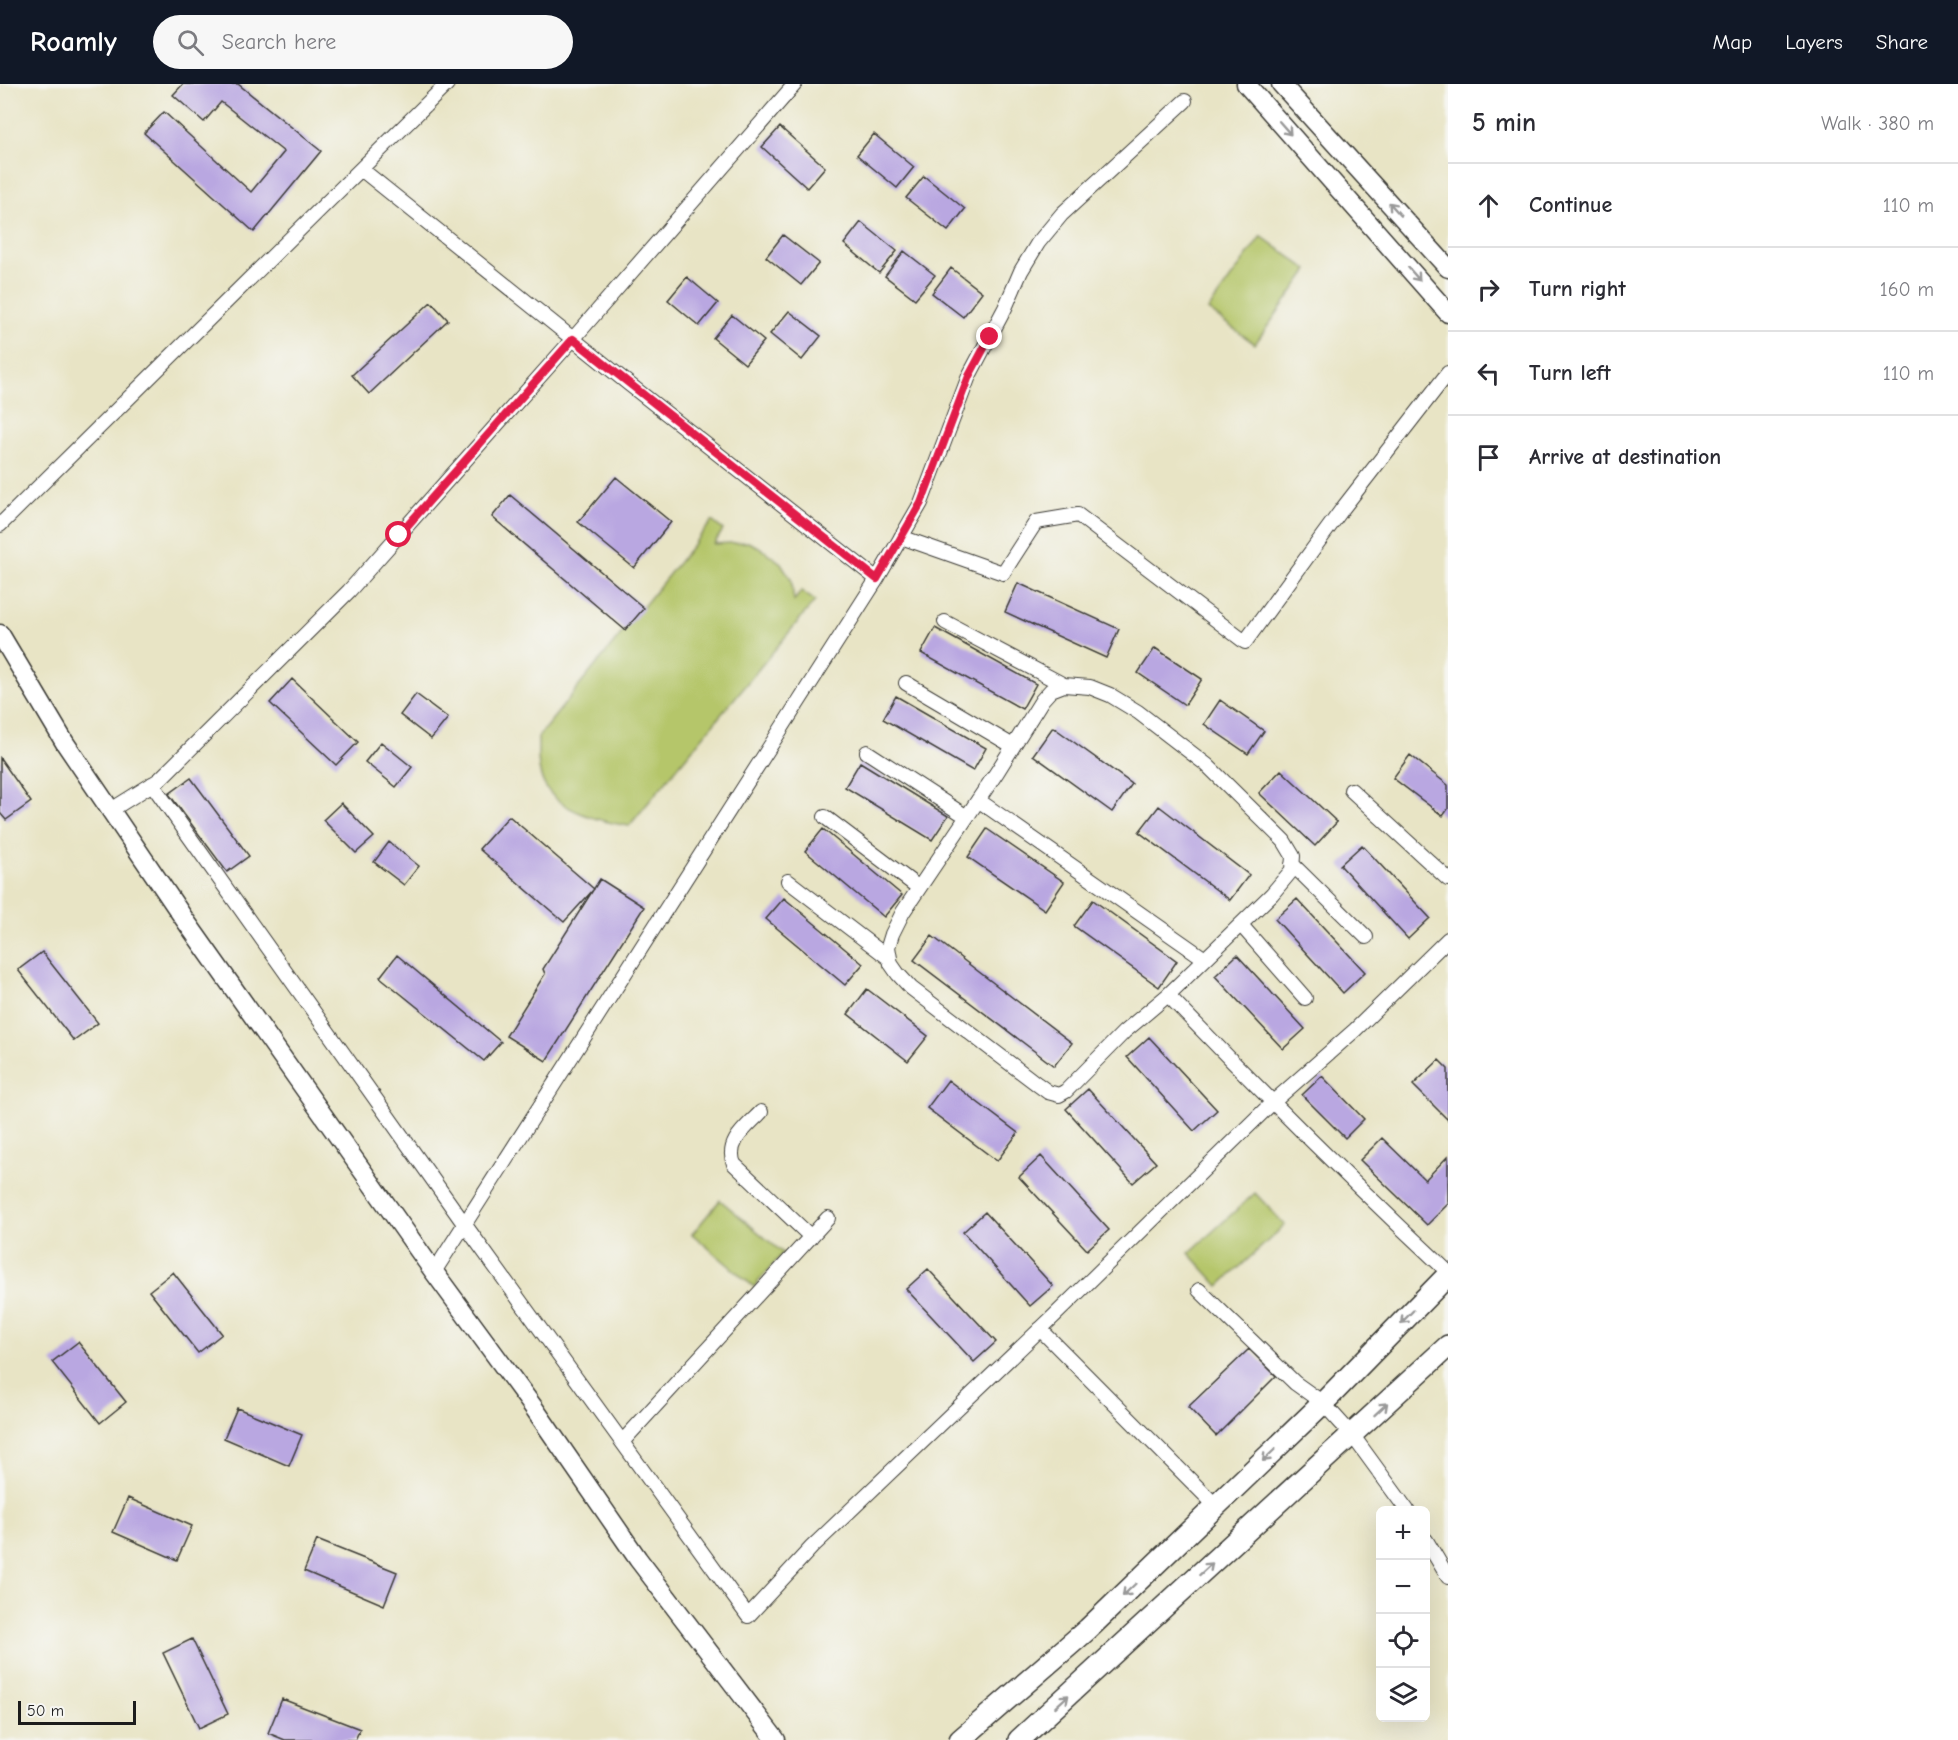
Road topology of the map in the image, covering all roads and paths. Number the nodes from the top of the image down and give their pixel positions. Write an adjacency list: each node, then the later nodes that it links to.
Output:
1 (447, 84): 6 (street)
2 (795, 84): 9 (street)
3 (1246, 84): 8 (street, one-way to 8)
4 (1281, 84): 7 (street, one-way to 4)
5 (1185, 101): 12 (street)
6 (361, 169): 9 (street); 11 (street)
7 (1448, 268)
8 (1448, 313)
9 (573, 339): 13 (street); 20 (street)
10 (1448, 373): 12 (street)
11 (0, 525)
12 (901, 537): 13 (street)
13 (877, 579): 40 (street)
14 (945, 622): 17 (street)
15 (0, 634): 23 (street)
16 (906, 683): 18 (street)
17 (1065, 685): 18 (street); 26 (street)
18 (1013, 746): 22 (street)
19 (867, 752): 25 (street)
20 (153, 784): 23 (street); 40 (street)
21 (1351, 790): 27 (street)
22 (978, 800): 25 (street); 34 (street)
23 (111, 810): 42 (street)
24 (825, 817): 29 (street)
25 (967, 817): 29 (street)
26 (1292, 864): 30 (street); 31 (street)
27 (1448, 879)
28 (788, 881): 33 (street)
29 (919, 888): 33 (street)
30 (1241, 925): 34 (street); 36 (street)
31 (1366, 938)
32 (1448, 939): 37 (street)
33 (890, 959): 35 (street)
34 (1205, 959): 35 (street)
35 (1168, 995): 37 (street)
36 (1305, 998)
37 (1272, 1103): 43 (street); 45 (street)
38 (761, 1112): 41 (street)
39 (828, 1218): 41 (street)
40 (465, 1225): 42 (street); 49 (street)
41 (811, 1237): 49 (street)
42 (435, 1272): 54 (street)
43 (1448, 1274): 47 (main road, one-way to 47)
44 (1199, 1290): 47 (street)
45 (1040, 1329): 49 (street); 50 (street)
46 (1448, 1346): 48 (main road, one-way to 46)
47 (1323, 1404): 48 (street); 50 (main road, one-way to 50)
48 (1353, 1436): 51 (street); 56 (main road, one-way to 48)
49 (622, 1443)
50 (1216, 1506): 55 (main road, one-way to 55)
51 (1404, 1506)
52 (1430, 1548): 53 (street)
53 (1448, 1578)
54 (776, 1740)
55 (960, 1740)
56 (1019, 1740)

